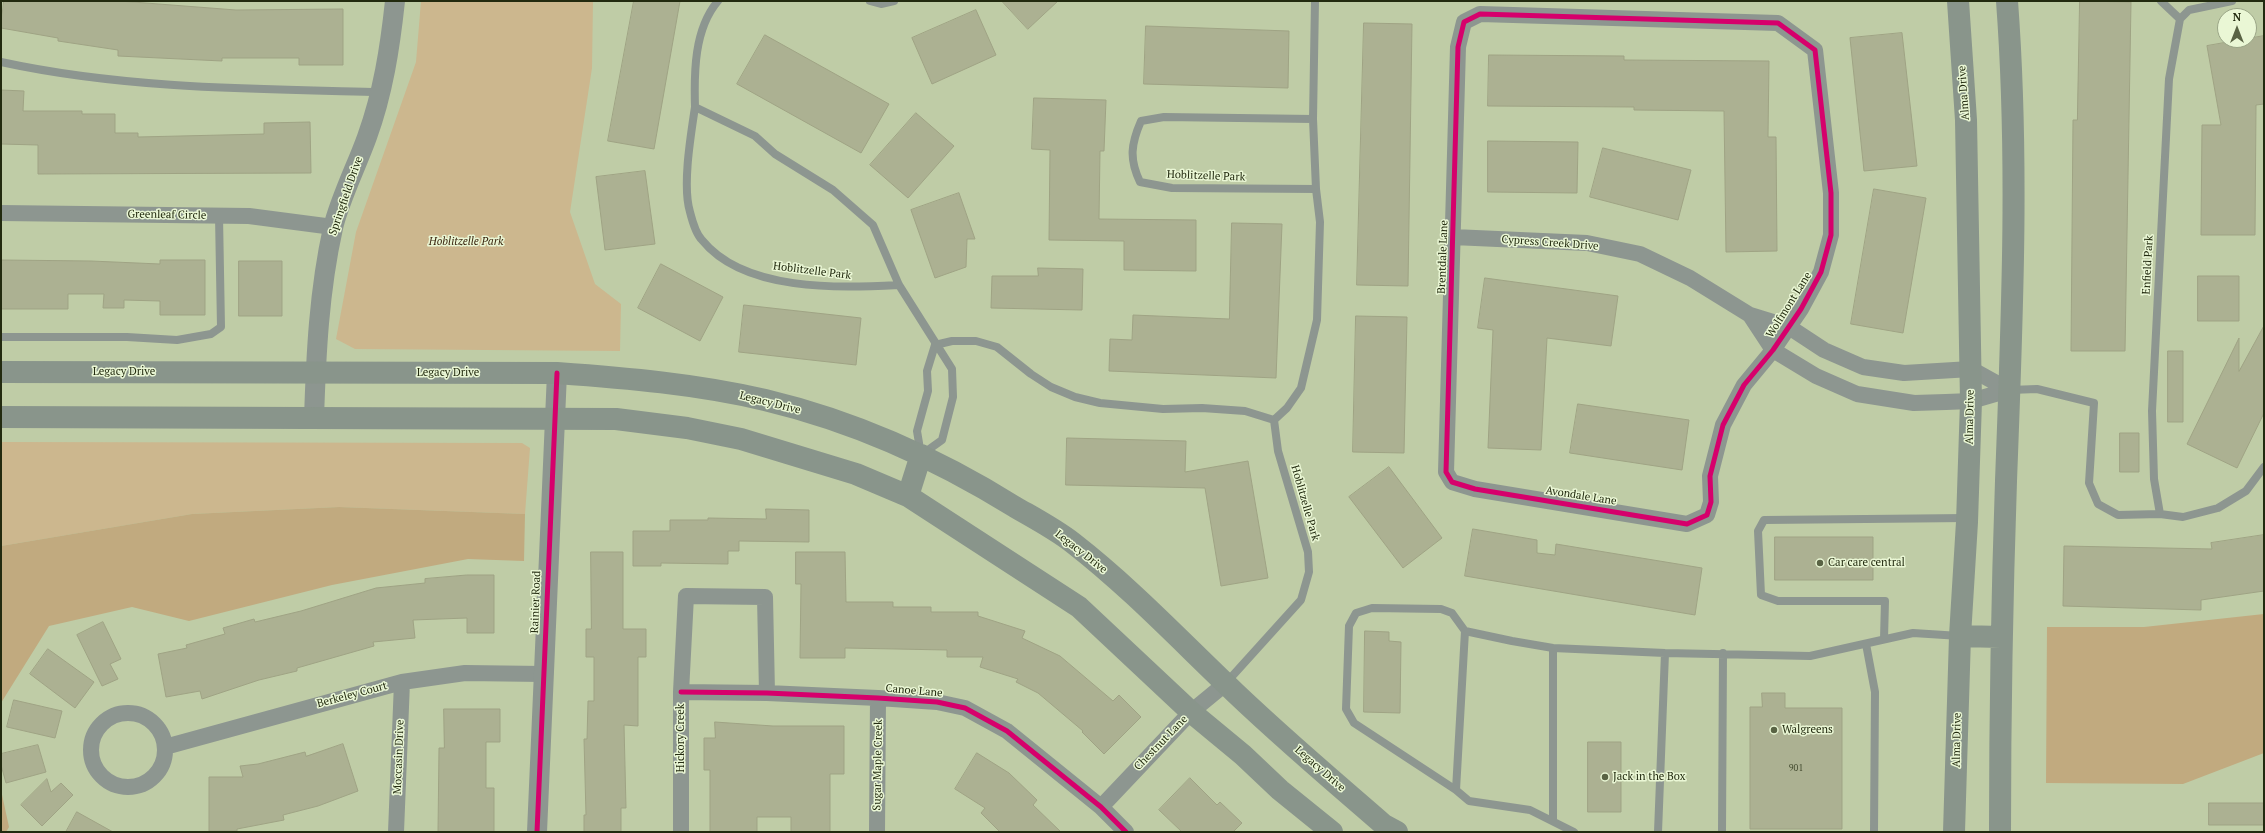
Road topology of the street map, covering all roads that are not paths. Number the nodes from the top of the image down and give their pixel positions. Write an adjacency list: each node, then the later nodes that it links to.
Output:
1 (395, 1): 13 (street, Springfield Drive)
2 (718, 1): 14 (lane, Hoblitzelle Park)
3 (870, 1): 4 (lane)
4 (894, 1)
5 (1315, 1): 15 (lane)
6 (1958, 1): 27 (main road, Alma Drive)
7 (2007, 1): 31 (main road)
8 (2161, 1): 10 (lane)
9 (2232, 1): 10 (lane)
10 (2180, 19): 41 (lane, Enfield Park)
11 (1461, 31): 20 (street, Brentdale Lane); 23 (street, Wolfmont Lane)
12 (1, 62): 13 (lane)
13 (381, 92): 19 (street, Springfield Drive)
14 (695, 107): 21 (lane); 21 (lane, Hoblitzelle Park)
15 (1313, 119): 16 (lane); 16 (lane, Hoblitzelle Park)
16 (1316, 190): 36 (lane)
17 (1, 213): 18 (street, Greenleaf Circle)
18 (219, 216): 19 (street, Greenleaf Circle); 24 (lane)
19 (333, 227): 29 (street, Springfield Drive)
20 (1453, 237): 22 (street, Cypress Creek Drive); 39 (street, Brentdale Lane)
21 (899, 285): 25 (lane)
22 (1750, 315): 23 (street, Cypress Creek Drive); 26 (street, Cypress Creek Drive)
23 (1789, 327): 26 (street, Wolfmont Lane); 27 (street, Cypress Creek Drive)
24 (1, 337)
25 (935, 345): 36 (lane); 37 (lane); 37 (lane)
26 (1773, 350): 32 (street, Cypress Creek Drive); 42 (street, Wolfmont Lane)
27 (1971, 369): 31 (street); 32 (main road, Alma Drive)
28 (1, 372): 29 (main road, Legacy Drive)
29 (315, 373): 30 (main road, Legacy Drive); 34 (street, Springfield Drive)
30 (557, 374): 35 (street, Rainier Road); 37 (main road, Legacy Drive)
31 (2009, 390): 32 (street, Cypress Creek Drive); 41 (lane); 46 (main road)
32 (1971, 401): 43 (main road, Alma Drive)
33 (1, 418): 34 (main road)
34 (314, 419): 35 (main road)
35 (554, 420): 40 (main road); 52 (street, Rainier Road)
36 (1274, 420): 54 (lane, Hoblitzelle Park)
37 (921, 455): 40 (main road); 54 (main road, Legacy Drive)
38 (2264, 467): 41 (lane)
39 (1452, 482): 42 (street, Avondale Lane)
40 (908, 496): 58 (main road)
41 (2160, 514)
42 (1706, 515)
43 (1967, 518): 45 (main road, Alma Drive); 47 (lane)
44 (1465, 631): 49 (lane); 60 (lane); 60 (lane)
45 (1960, 636): 46 (main road); 47 (lane); 74 (main road, Alma Drive)
46 (2001, 637): 75 (main road)
47 (1884, 639): 48 (lane)
48 (1866, 644): 51 (lane); 73 (lane)
49 (1553, 648): 50 (lane); 62 (lane)
50 (1665, 653): 51 (lane); 71 (lane)
51 (1724, 653): 72 (lane)
52 (543, 674): 53 (street, Berkeley Court); 64 (street, Rainier Road)
53 (402, 682): 59 (street, Berkeley Court); 63 (street, Moccasin Drive)
54 (1225, 684): 58 (street, Chestnut Lane); 69 (main road, Legacy Drive)
55 (681, 692): 56 (street, Canoe Lane); 56 (street, Hickory Creek); 65 (street, Hickory Creek)
56 (766, 693): 57 (street, Canoe Lane)
57 (878, 698): 61 (street, Canoe Lane); 66 (street, Sugar Maple Creek)
58 (1191, 712): 61 (street, Chestnut Lane); 68 (main road)
59 (165, 747): 59 (street)
60 (1456, 790): 62 (lane)
61 (1101, 807): 67 (street, Canoe Lane)
62 (1553, 820): 70 (lane)
63 (396, 832)
64 (538, 832)
65 (681, 832)
66 (877, 832)
67 (1126, 832)
68 (1332, 832)
69 (1397, 832)
70 (1574, 832)
71 (1658, 832)
72 (1722, 832)
73 (1874, 832)
74 (1954, 832)
75 (2000, 832)

